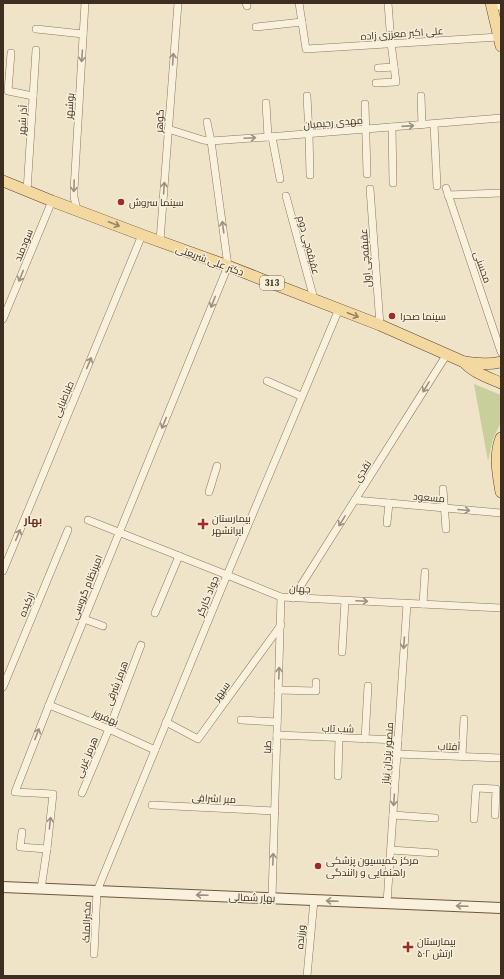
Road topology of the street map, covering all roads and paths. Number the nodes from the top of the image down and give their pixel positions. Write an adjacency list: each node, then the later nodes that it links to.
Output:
1 (85, 3): 9 (street, بوشهر)
2 (178, 3): 27 (street, گوهر, one-way to 2)
3 (299, 3): 6 (street)
4 (388, 3): 11 (street)
5 (494, 5): 10 (main road)
6 (302, 22): 7 (street); 11 (street, علی اکبر معززی زاده)
7 (256, 26)
8 (36, 29): 9 (street)
9 (83, 34): 43 (street, بوشهر, one-way to 43)
10 (500, 41): 11 (street, علی اکبر معززی زاده)
11 (391, 43): 14 (street)
12 (36, 50): 17 (street, آذر شهر)
13 (11, 53): 17 (street)
14 (394, 67): 15 (street); 16 (street)
15 (378, 68)
16 (376, 83)
17 (33, 96): 39 (street, آذر شهر)
18 (307, 96): 29 (street)
19 (421, 96): 25 (street)
20 (266, 102): 30 (street)
21 (365, 104): 28 (street)
22 (501, 118): 24 (street, مهدی رحیمیان)
23 (206, 122): 31 (street)
24 (434, 124): 25 (street, مهدی رحیمیان); 37 (street)
25 (422, 125): 26 (street, مهدی رحیمیان, one-way to 25)
26 (392, 127): 28 (street, مهدی رحیمیان); 36 (street)
27 (168, 129): 31 (street, مهدی رحیمیان); 45 (street, گوهر, one-way to 27)
28 (366, 129): 29 (street, مهدی رحیمیان); 32 (street)
29 (309, 134): 30 (street, مهدی رحیمیان); 33 (street)
30 (270, 137): 31 (street, مهدی رحیمیان, one-way to 30); 34 (street)
31 (211, 141): 46 (street, one-way to 31)
32 (367, 174)
33 (310, 175)
34 (280, 178)
35 (3, 181): 39 (main road, دکتر علی شریعتی / 313)
36 (393, 184)
37 (436, 186)
38 (370, 189): 50 (street, عقیقه‌چی اول)
39 (27, 191): 42 (main road, دکتر علی شریعتی / 313)
40 (501, 193): 51 (street, محسنی)
41 (286, 196): 47 (street, عقیقه‌چی دوم)
42 (52, 201): 43 (main road, دکتر علی شریعتی / 313); 49 (street, سودمند, one-way to 49)
43 (78, 210): 44 (main road, دکتر علی شریعتی / 313, one-way to 44)
44 (142, 235): 45 (main road, دکتر علی شریعتی / 313); 73 (street, طباطبایی, one-way to 44)
45 (160, 241): 46 (main road, دکتر علی شریعتی / 313)
46 (228, 266): 47 (main road, دکتر علی شریعتی / 313); 72 (street, امیرنظام گروسی, one-way to 72)
47 (314, 299): 48 (main road, دکتر علی شریعتی / 313)
48 (339, 309): 50 (main road, دکتر علی شریعتی / 313, one-way to 50); 57 (street, جواد کارگر)
49 (3, 319)
50 (380, 325): 52 (main road, دکتر علی شریعتی / 313)
51 (501, 352)
52 (447, 354): 53 (main road, دکتر علی شریعتی / 313); 64 (street, نقدی, one-way to 64)
53 (464, 362): 54 (main road); 56 (main road, دکتر علی شریعتی / 313)
54 (501, 362)
55 (267, 381): 57 (street)
56 (501, 383)
57 (302, 396): 77 (street, جواد کارگر)
58 (501, 438): 60 (main road)
59 (217, 466): 62 (street)
60 (500, 474): 63 (main road)
61 (443, 489): 66 (street)
62 (208, 492)
63 (501, 492)
64 (355, 500): 65 (street, مسعود); 79 (street, نقدی, one-way to 79)
65 (389, 503): 66 (street, مسعود); 69 (street)
66 (444, 508): 67 (street, مسعود, one-way to 67); 70 (street)
67 (501, 513)
68 (88, 520): 72 (street, جهان)
69 (388, 523)
70 (446, 528)
71 (68, 530): 92 (street, ارکیده)
72 (120, 533): 74 (street, جهان); 85 (street, امیرنظام گروسی)
73 (6, 554): 75 (street, طباطبایی)
74 (179, 556): 77 (street, جهان); 84 (street)
75 (3, 571)
76 (425, 572): 82 (street)
77 (227, 574): 78 (street, جهان); 97 (street, جواد کارگر)
78 (281, 597): 79 (street, جهان); 86 (street, طبا)
79 (294, 598): 80 (street, جهان)
80 (345, 600): 81 (street, جهان, one-way to 81); 89 (street)
81 (407, 604): 82 (street, جهان); 103 (street, منصور یزدان نیاز, one-way to 103)
82 (422, 604): 83 (street, جهان)
83 (501, 608)
84 (155, 613)
85 (84, 619): 87 (street); 94 (street, امیرنظام گروسی)
86 (280, 625): 93 (street, طبا, one-way to 86); 97 (street, سپهر)
87 (103, 626)
88 (141, 645): 99 (street, هرمز شرقی)
89 (342, 652)
90 (316, 682): 93 (street)
91 (368, 686): 102 (street)
92 (3, 687)
93 (278, 690): 98 (street, طبا)
94 (49, 704): 99 (street, بهفروز); 117 (street, امیرنظام گروسی, one-way to 94)
95 (464, 719): 106 (street)
96 (241, 720): 98 (street)
97 (166, 722): 104 (street, جواد کارگر)
98 (277, 722): 100 (street, طبا)
99 (109, 729): 104 (street, بهفروز); 109 (street, هرمز غربی)
100 (277, 736): 101 (street, شب تاب); 111 (street, طبا)
101 (339, 738): 102 (street, شب تاب); 108 (street)
102 (365, 739): 103 (street, شب تاب)
103 (398, 740): 105 (street, منصور یزدان نیاز)
104 (155, 750): 122 (street, جواد کارگر)
105 (397, 754): 106 (street, آفتاب); 112 (street, منصور یزدان نیاز, one-way to 112)
106 (462, 756): 107 (street, آفتاب)
107 (501, 758)
108 (338, 776)
109 (82, 792)
110 (152, 805): 111 (street, میر اشراقی)
111 (275, 811): 123 (street, طبا, one-way to 111)
112 (393, 815): 114 (street); 118 (street, منصور یزدان نیاز)
113 (495, 815): 115 (street)
114 (435, 818)
115 (474, 819)
116 (22, 832): 117 (street)
117 (47, 849): 121 (street, امیرنظام گروسی)
118 (391, 850): 119 (street); 125 (street, منصور یزدان نیاز)
119 (435, 853)
120 (3, 887): 121 (main road, بهار شمالی)
121 (41, 889): 122 (main road, بهار شمالی)
122 (97, 891): 123 (main road, بهار شمالی, one-way to 122); 127 (street, مخبرالملک)
123 (272, 898): 124 (main road, بهار شمالی)
124 (314, 900): 125 (main road, بهار شمالی, one-way to 124); 128 (street, ورزنده)
125 (387, 903): 126 (main road, بهار شمالی, one-way to 125)
126 (501, 908)
127 (94, 954)
128 (307, 976)

